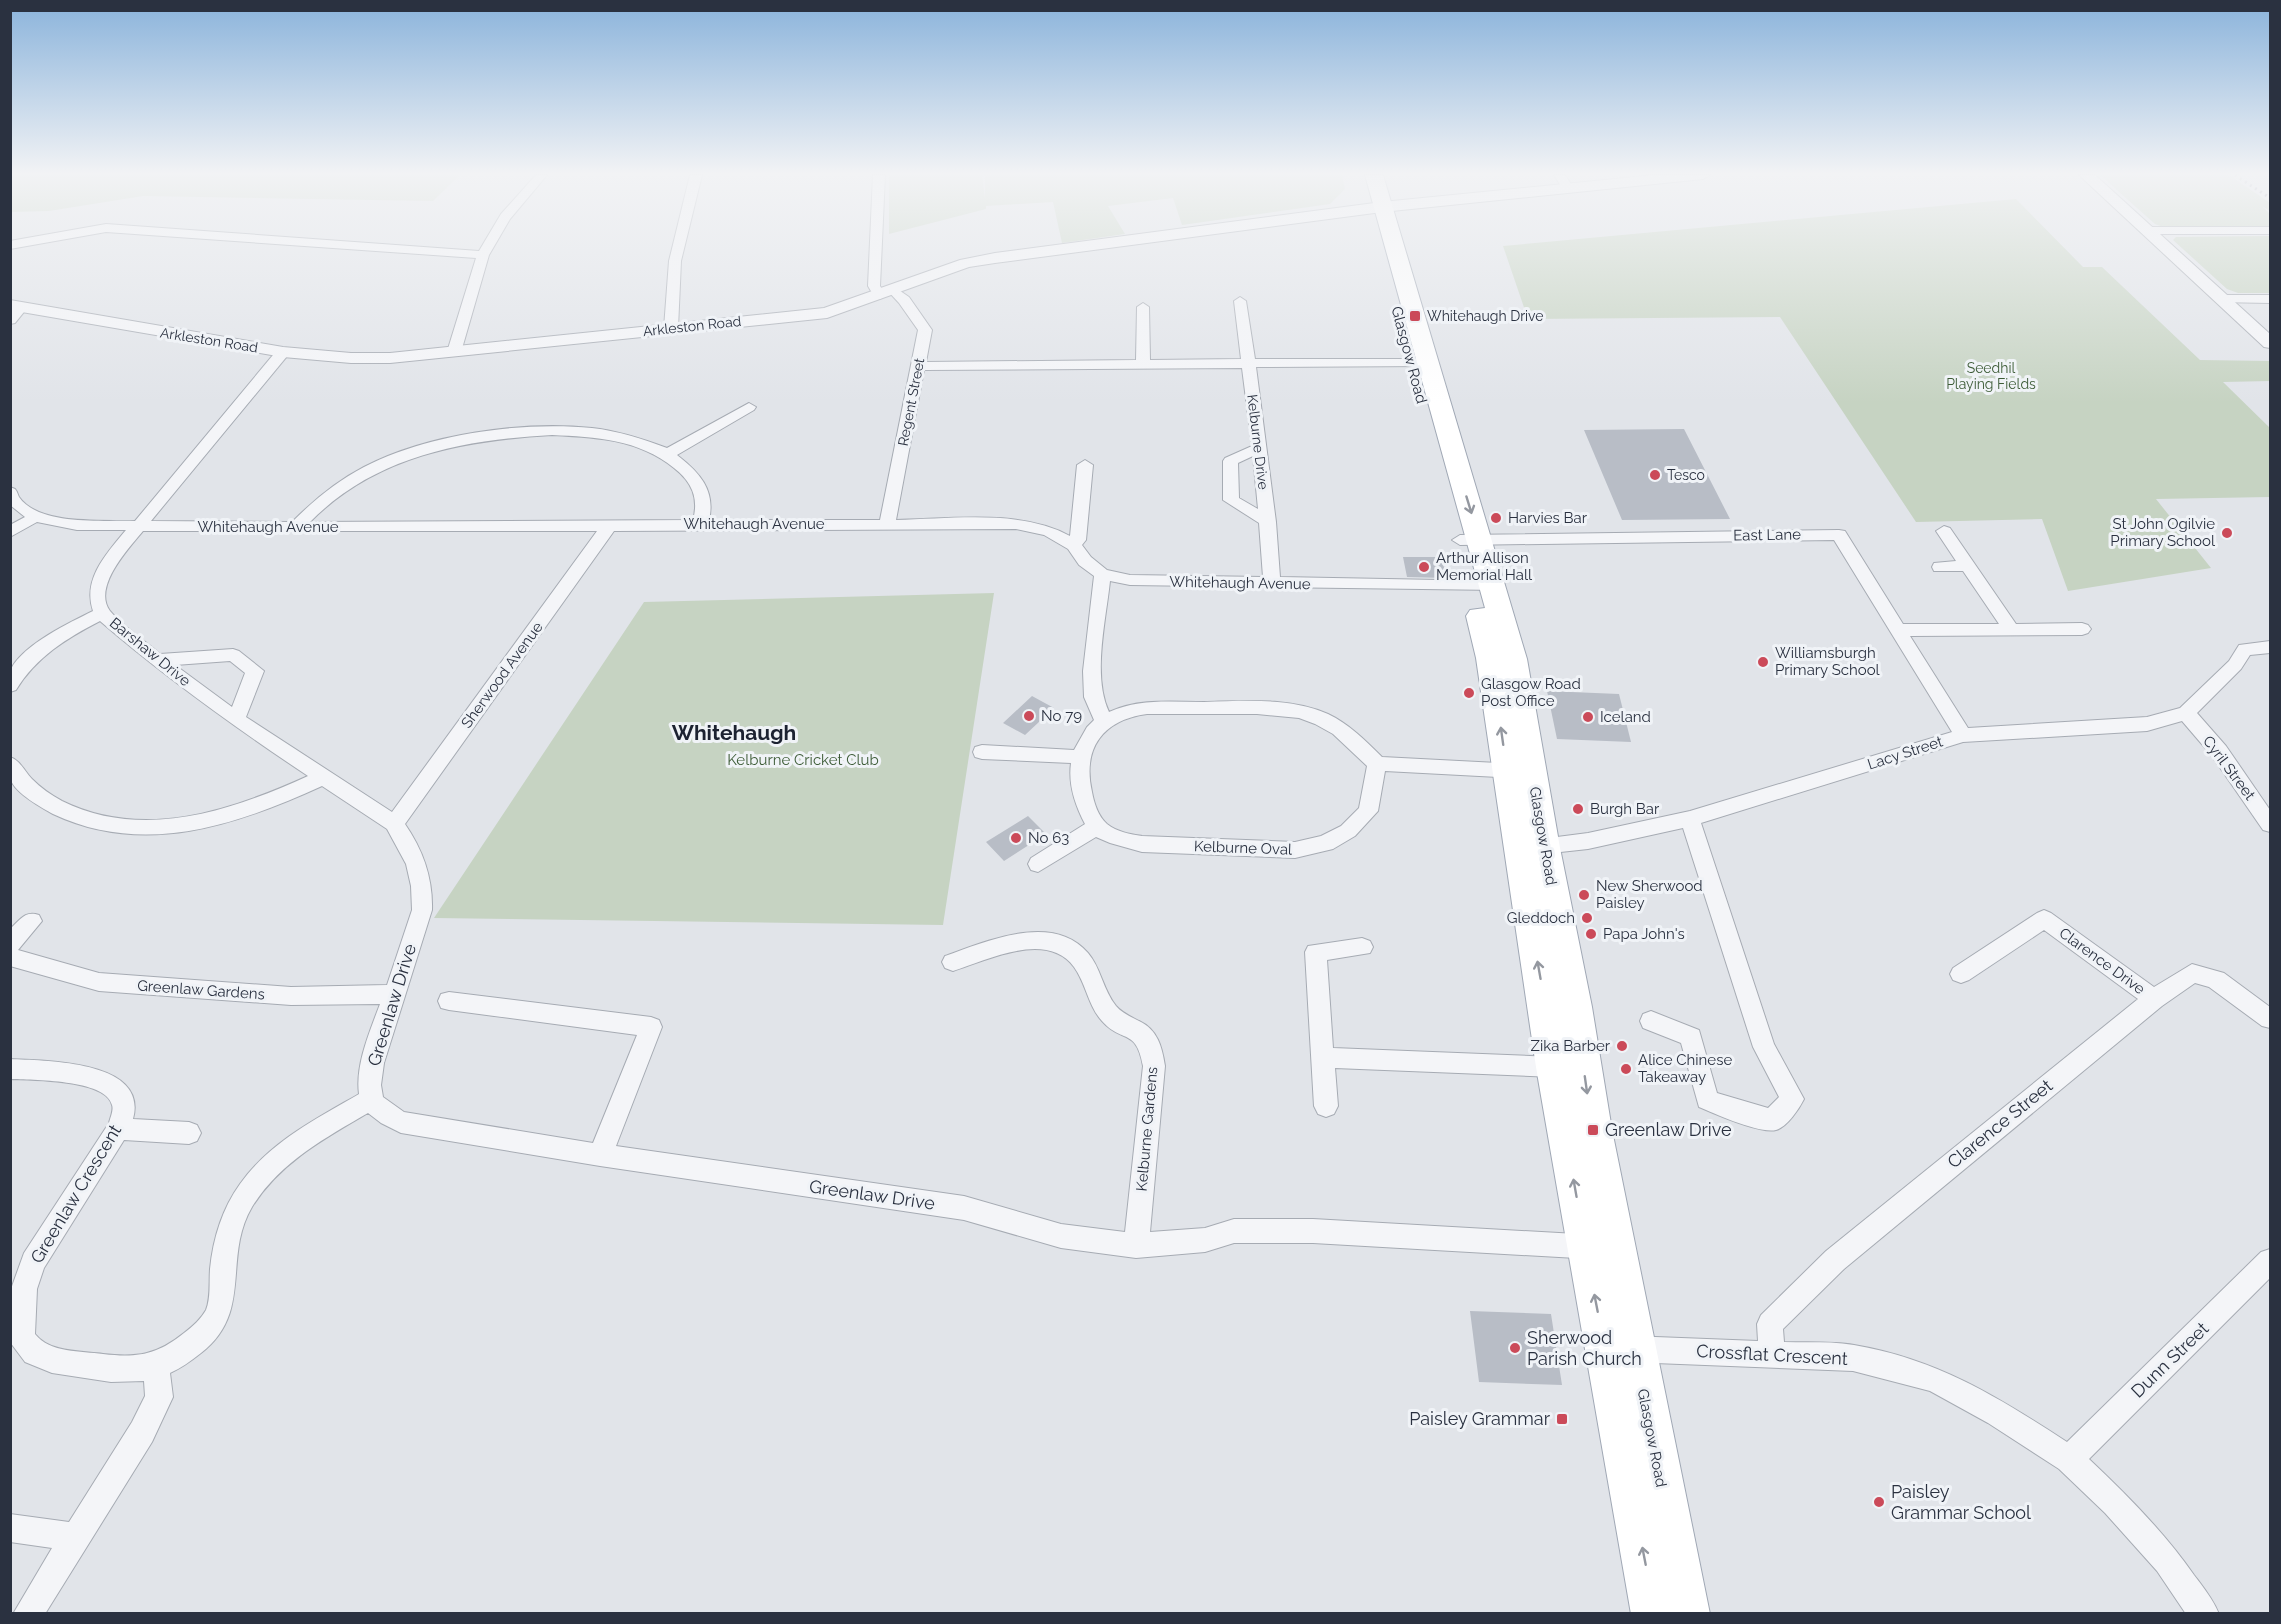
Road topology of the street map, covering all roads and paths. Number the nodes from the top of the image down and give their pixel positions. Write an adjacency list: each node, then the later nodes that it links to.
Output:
1 (424, 251): 8 (street)
2 (485, 251): 8 (street)
3 (677, 251): 15 (street)
4 (876, 251): 9 (street)
5 (1050, 251): 9 (street, Arkleston Road)
6 (1387, 251): 20 (main road, Glasgow Road)
7 (2170, 251): 10 (street)
8 (483, 255): 18 (street)
9 (886, 292): 15 (street, Arkleston Road); 22 (street, Regent Street)
10 (2222, 299): 11 (street); 16 (street)
11 (2271, 299)
12 (1240, 301): 19 (street, Kelburne Drive)
13 (1143, 307): 21 (street)
14 (14, 311): 17 (street, Arkleston Road)
15 (671, 328): 18 (street, Arkleston Road)
16 (2271, 343)
17 (283, 352): 18 (street, Arkleston Road); 32 (street, Barshaw Drive)
18 (454, 352)
19 (1248, 362): 20 (street); 21 (street); 24 (street, Kelburne Drive)
20 (1419, 362): 37 (main road, Glasgow Road)
21 (1143, 364): 22 (street)
22 (918, 366): 31 (street, Regent Street)
23 (749, 407): 25 (street)
24 (1260, 448): 29 (street, Kelburne Drive); 29 (street)
25 (668, 454): 30 (street); 34 (street)
26 (1084, 465): 38 (street)
27 (10, 492): 28 (street, Whitehaugh Avenue)
28 (35, 517): 32 (street, Whitehaugh Avenue); 36 (street)
29 (1268, 522): 42 (street, Kelburne Drive)
30 (700, 523): 31 (street, Whitehaugh Avenue); 33 (street, Whitehaugh Avenue)
31 (887, 524): 38 (street, Whitehaugh Avenue)
32 (138, 526): 34 (street, Whitehaugh Avenue); 44 (street, Barshaw Drive)
33 (609, 526): 34 (street, Whitehaugh Avenue); 63 (street, Sherwood Avenue)
34 (296, 527)
35 (1944, 531): 39 (street)
36 (10, 532)
37 (1470, 540): 43 (main road, Glasgow Road); 47 (street, East Lane)
38 (1074, 546): 41 (street, Whitehaugh Avenue)
39 (1968, 566): 40 (street); 45 (street)
40 (1940, 567)
41 (1102, 574): 42 (street, Whitehaugh Avenue); 53 (street)
42 (1272, 584): 43 (street, Whitehaugh Avenue)
43 (1482, 587): 59 (main road, Glasgow Road)
44 (102, 613): 49 (street, Barshaw Drive); 50 (street)
45 (2011, 629): 46 (street); 47 (street)
46 (2082, 629)
47 (1898, 630): 54 (street, East Lane)
48 (2271, 647): 51 (street, Lacy Street)
49 (156, 660): 52 (street, Barshaw Drive); 52 (street)
50 (12, 680)
51 (2186, 713): 54 (street, Lacy Street); 62 (street, Cyril Street)
52 (236, 719): 60 (street, Barshaw Drive)
53 (1104, 723): 56 (street); 58 (street)
54 (1963, 735): 61 (street, Lacy Street)
55 (982, 752): 56 (street)
56 (1080, 757): 64 (street)
57 (10, 764): 60 (street)
58 (1377, 764): 59 (street); 64 (street, Kelburne Oval)
59 (1519, 771): 65 (main road, Glasgow Road)
60 (324, 777): 63 (street, Barshaw Drive)
61 (1690, 819): 65 (street, Lacy Street); 78 (street)
62 (2269, 820)
63 (394, 824): 67 (street, Barshaw Drive)
64 (1096, 827): 66 (street)
65 (1531, 847): 80 (main road, Glasgow Road, one-way to 65); 88 (main road, Glasgow Road, one-way to 88)
66 (1038, 864)
67 (419, 872): 74 (street, Greenlaw Drive)
68 (32, 921): 69 (street)
69 (10, 944)
70 (1362, 947): 79 (street)
71 (10, 957): 74 (street, Greenlaw Gardens)
72 (953, 962): 87 (street, Kelburne Gardens)
73 (1961, 974): 75 (street, Clarence Drive)
74 (395, 994): 82 (street, Greenlaw Drive)
75 (2154, 999): 77 (street, Clarence Street); 91 (street, Clarence Street)
76 (449, 1001): 86 (street)
77 (2271, 1019)
78 (1651, 1021)
79 (1324, 1057): 80 (street); 83 (street)
80 (1554, 1067): 88 (main road, Glasgow Road, one-way to 80)
81 (10, 1069): 84 (street, Greenlaw Crescent)
82 (372, 1099): 86 (street, Greenlaw Drive); 92 (street, Greenlaw Crescent)
83 (1326, 1106)
84 (118, 1129): 85 (street); 92 (street, Greenlaw Crescent)
85 (189, 1133)
86 (600, 1155): 87 (street, Greenlaw Drive)
87 (1136, 1246): 88 (street, Greenlaw Drive)
88 (1600, 1248): 90 (main road, Glasgow Road)
89 (2271, 1262): 93 (street, Dunn Street)
90 (1620, 1349): 91 (street, Crossflat Crescent); 97 (main road, Glasgow Road, one-way to 90); 98 (main road, Glasgow Road)
91 (1772, 1356): 93 (street, Crossflat Crescent)
92 (156, 1367): 95 (street)
93 (2069, 1460): 99 (street, Crossflat Crescent)
94 (10, 1528): 95 (street)
95 (76, 1537): 96 (street)
96 (28, 1614)
97 (1655, 1614)
98 (1686, 1614)
99 (2204, 1614)

